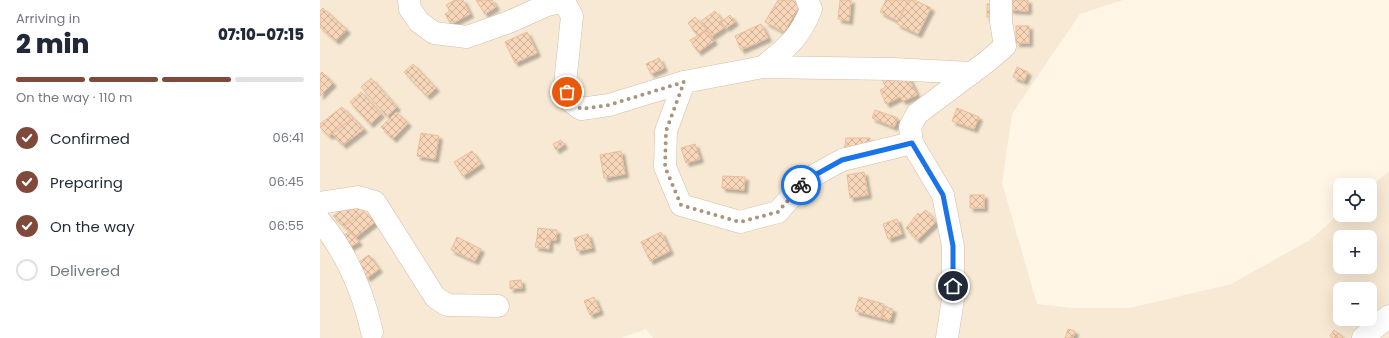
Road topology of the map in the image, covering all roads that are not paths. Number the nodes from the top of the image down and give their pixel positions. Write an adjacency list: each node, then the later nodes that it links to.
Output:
1 (409, 0): 4 (street)
2 (807, 0): 5 (street)
3 (1001, 0): 6 (street)
4 (561, 1): 7 (street)
5 (763, 66): 6 (street); 7 (street)
6 (972, 73): 8 (street)
7 (684, 82): 8 (street)
8 (912, 143): 14 (street)
9 (320, 203): 11 (street)
10 (320, 220): 13 (street)
11 (498, 306)
12 (1389, 316): 15 (street)
13 (372, 332)
14 (947, 338)
15 (1363, 338)

